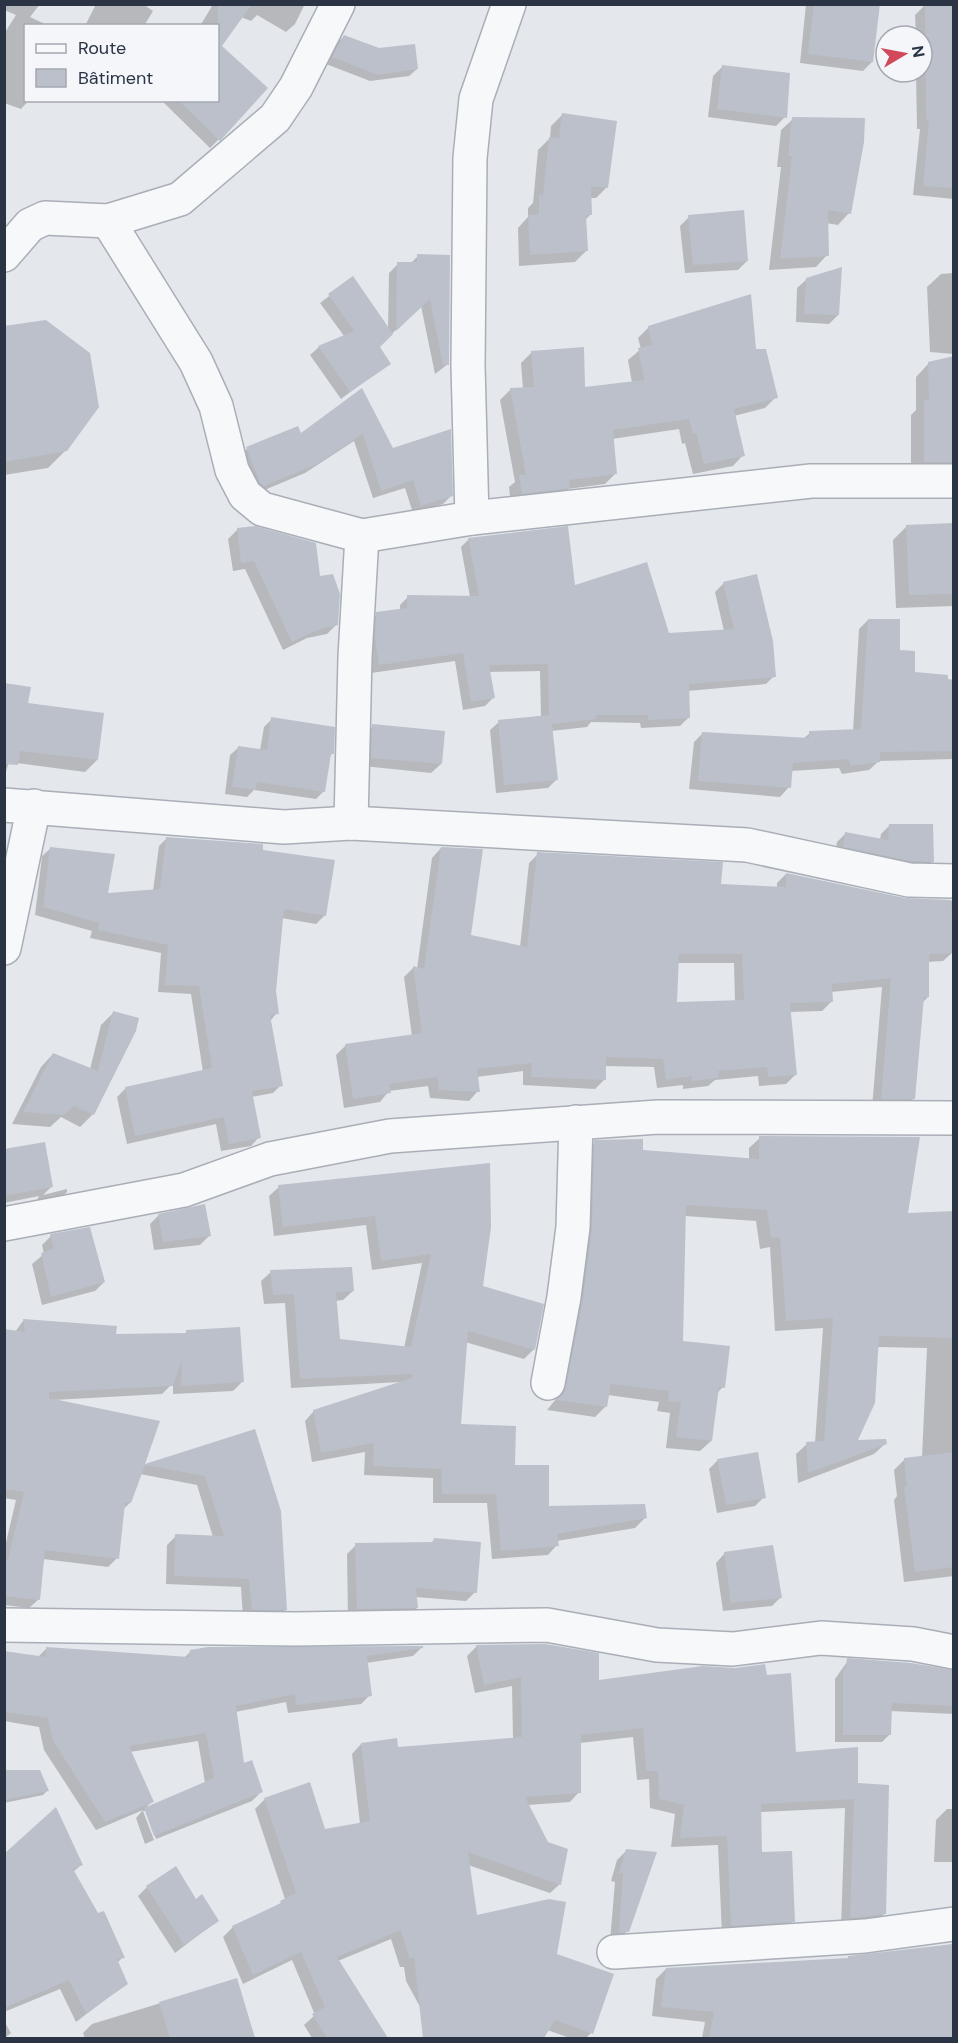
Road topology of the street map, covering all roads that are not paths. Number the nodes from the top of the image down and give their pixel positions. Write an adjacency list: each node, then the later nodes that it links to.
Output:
1 (338, 4): 3 (street)
2 (509, 4): 6 (street)
3 (108, 221): 4 (street); 7 (street)
4 (4, 255)
5 (954, 481): 6 (street)
6 (472, 518): 7 (street)
7 (363, 536): 9 (street)
8 (19, 806): 9 (street); 11 (street)
9 (351, 823): 10 (street)
10 (954, 881)
11 (4, 948)
12 (954, 1118): 13 (street)
13 (576, 1122): 14 (street); 15 (street)
14 (4, 1224)
15 (548, 1383)
16 (4, 1625): 17 (street)
17 (954, 1652)
18 (954, 1924): 19 (street)
19 (614, 1952)

